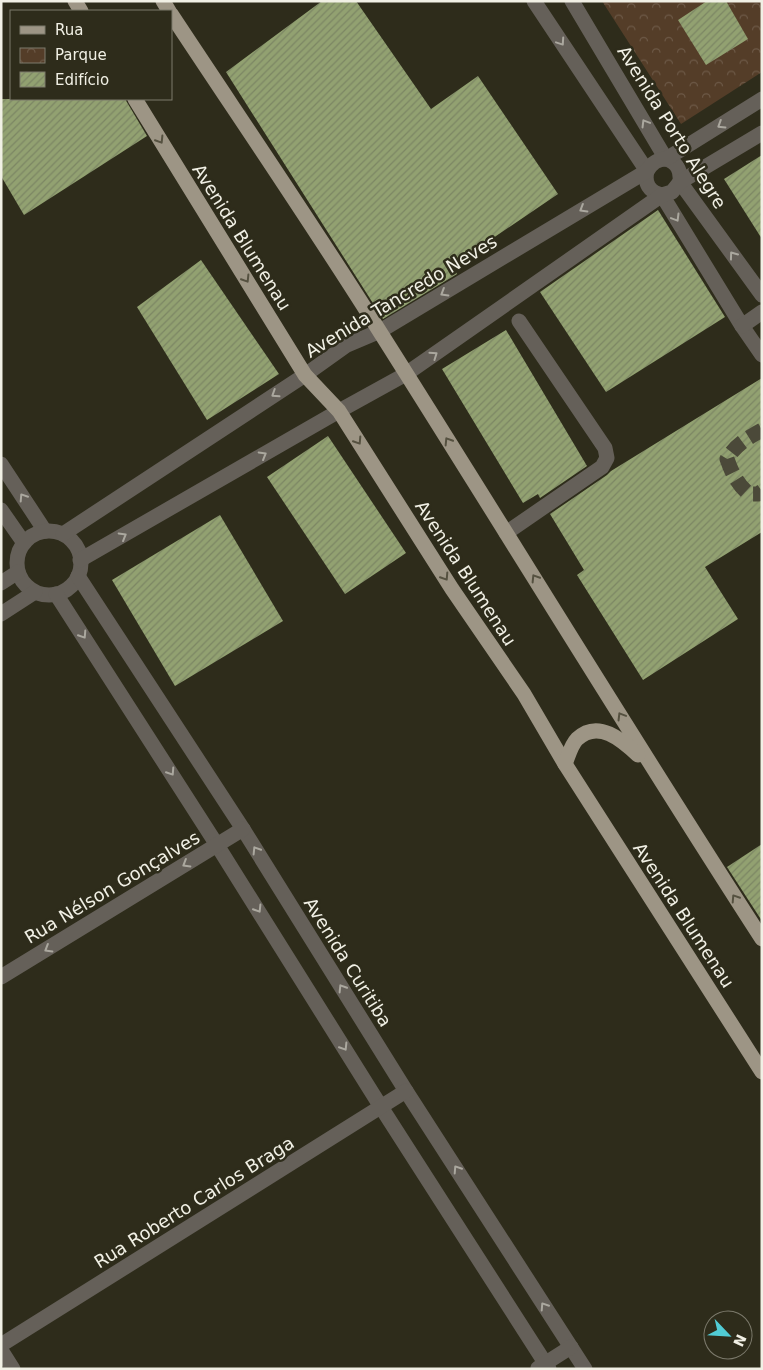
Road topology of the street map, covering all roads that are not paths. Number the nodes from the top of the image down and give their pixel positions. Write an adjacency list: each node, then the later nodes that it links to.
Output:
1 (534, 1): 8 (street, one-way to 8)
2 (572, 1): 7 (street, Avenida Porto Alegre, one-way to 2)
3 (172, 16): 15 (main road)
4 (762, 99): 7 (street, Avenida Tancredo Neves, one-way to 7)
5 (136, 100): 18 (main road, Avenida Blumenau, one-way to 18)
6 (762, 133): 9 (street)
7 (666, 159): 8 (street, Avenida Tancredo Neves); 9 (street, Avenida Porto Alegre)
8 (646, 170): 10 (street); 15 (street, Avenida Tancredo Neves, one-way to 15)
9 (680, 182): 10 (street); 11 (street, Avenida Porto Alegre, one-way to 9)
10 (662, 194): 14 (street, one-way to 14); 17 (street, one-way to 10)
11 (762, 295)
12 (762, 312): 14 (street)
13 (519, 321): 23 (street)
14 (742, 326): 16 (street)
15 (380, 331): 17 (main road); 18 (street, Avenida Tancredo Neves)
16 (762, 355)
17 (406, 374): 19 (street); 23 (main road, one-way to 17)
18 (305, 375): 19 (main road, Avenida Blumenau); 24 (street, Avenida Tancredo Neves, one-way to 24)
19 (339, 411): 26 (street, one-way to 19); 33 (main road, Avenida Blumenau, one-way to 33)
20 (1, 464): 22 (street, one-way to 20)
21 (1, 510): 25 (street)
22 (45, 531): 24 (street); 25 (street)
23 (506, 533): 34 (main road, one-way to 23)
24 (63, 534): 26 (street)
25 (24, 543): 27 (street)
26 (80, 560): 28 (street)
27 (18, 572): 29 (street); 30 (street)
28 (78, 576): 31 (street); 35 (street, Avenida Curitiba)
29 (1, 583)
30 (35, 592): 31 (street); 32 (street)
31 (56, 594): 36 (street, one-way to 36)
32 (1, 614)
33 (565, 764): 34 (main road); 39 (main road, Avenida Blumenau)
34 (653, 770): 37 (main road, one-way to 34)
35 (243, 829): 36 (street, Rua Nélson Gonçalves); 42 (street, Avenida Curitiba, one-way to 35)
36 (217, 845): 38 (street, Rua Nélson Gonçalves, one-way to 38); 43 (street, one-way to 43)
37 (762, 939)
38 (1, 977)
39 (749, 1052): 40 (main road); 41 (main road, Avenida Blumenau)
40 (762, 1062)
41 (762, 1072)
42 (406, 1091): 43 (street, Rua Roberto Carlos Braga); 45 (street, Avenida Curitiba, one-way to 42)
43 (381, 1107): 44 (street, Rua Roberto Carlos Braga); 47 (street)
44 (1, 1344)
45 (571, 1347): 47 (street); 49 (street, Avenida Curitiba)
46 (1, 1350): 48 (street)
47 (544, 1367)
48 (13, 1369)
49 (585, 1369)

